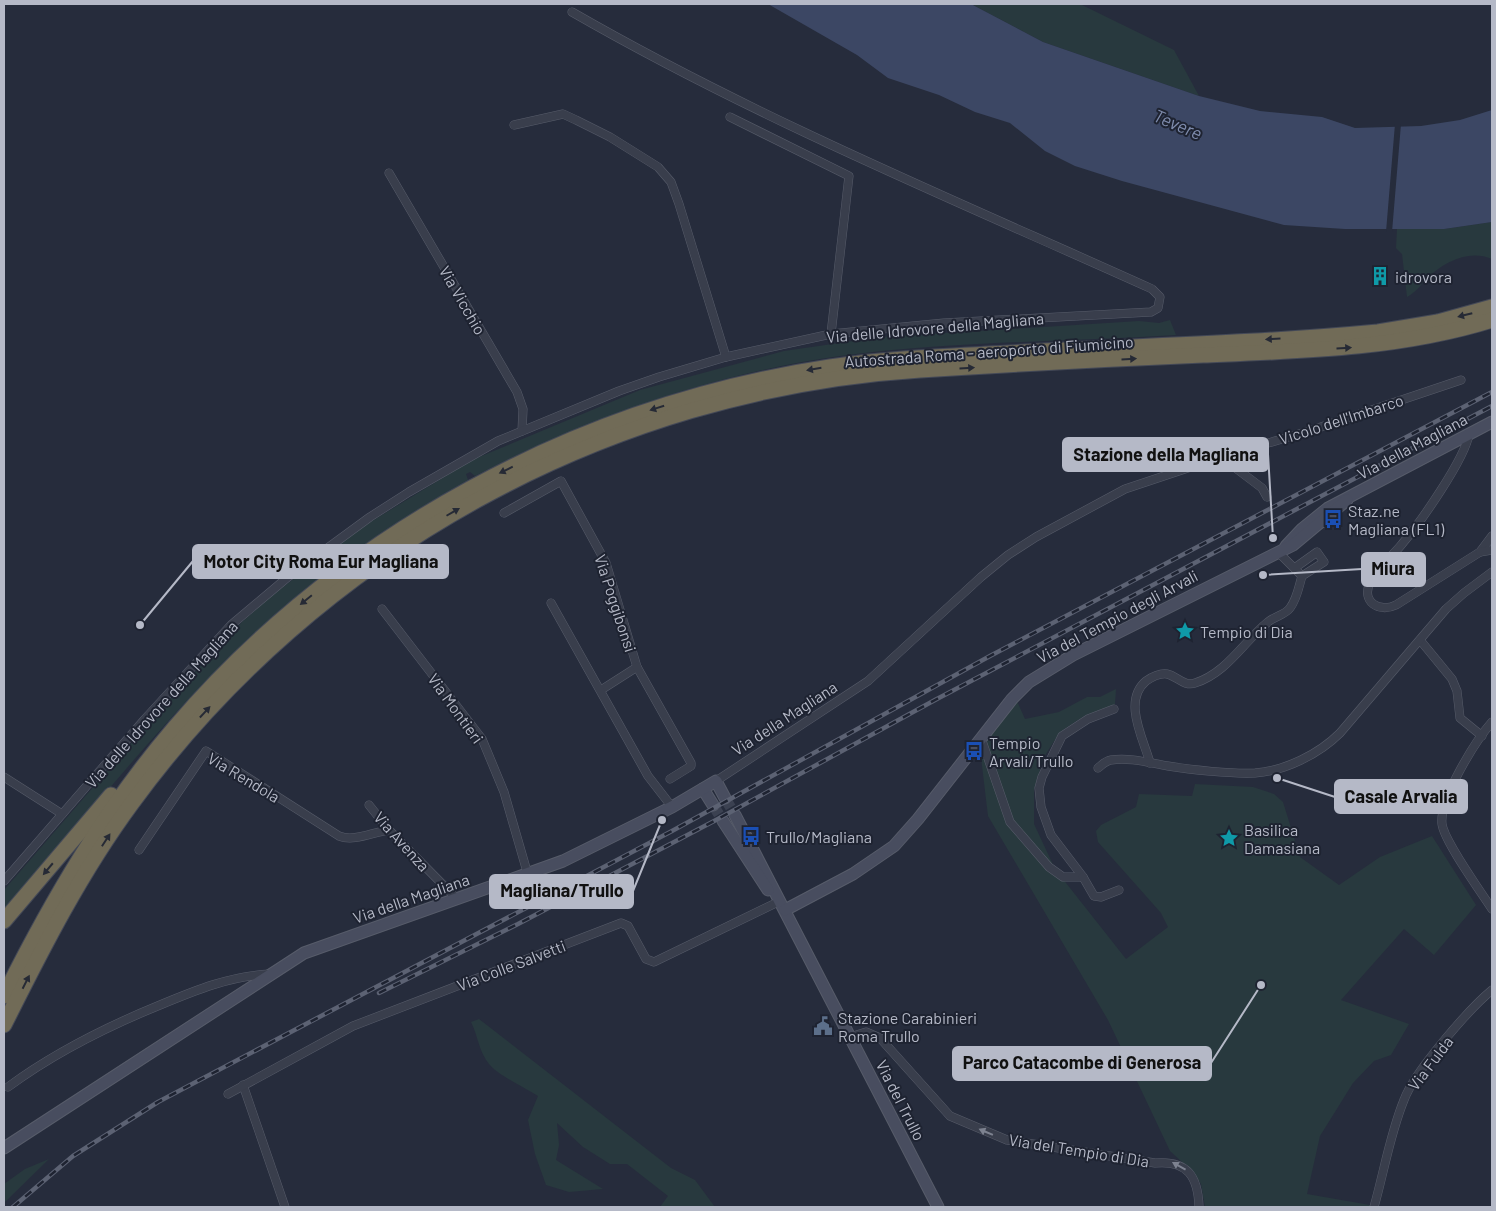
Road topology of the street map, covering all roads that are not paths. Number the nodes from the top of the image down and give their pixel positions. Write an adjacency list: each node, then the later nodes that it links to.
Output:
1 (572, 12): 8 (street, Via delle Idrovore della Magliana)
2 (730, 117): 8 (street)
3 (514, 125): 9 (street)
4 (388, 173): 12 (street, Via Vicchio)
5 (1492, 307): 7 (highway, Autostrada Roma - aeroporto di Fiumicino, one-way to 7)
6 (1492, 320): 7 (highway, Autostrada Roma - aeroporto di Fiumicino)
7 (1440, 328): 31 (highway, Autostrada Roma - aeroporto di Fiumicino, one-way to 31); 61 (highway, Autostrada Roma - aeroporto di Fiumicino, one-way to 7)
8 (831, 334): 9 (street, Via delle Idrovore della Magliana)
9 (726, 357): 12 (street, Via delle Idrovore della Magliana)
10 (1461, 380): 14 (street, Vicolo dell'Imbarco)
11 (1492, 422): 13 (main road, Via della Magliana)
12 (522, 432): 45 (street, Via delle Idrovore della Magliana)
13 (1469, 434): 19 (main road, Via della Magliana); 20 (street)
14 (1221, 457): 15 (street); 39 (street, Via della Magliana)
15 (1267, 497)
16 (504, 513): 27 (street, Via Poggibonsi)
17 (1492, 537): 18 (street); 20 (street)
18 (1492, 549): 20 (street)
19 (1281, 551): 21 (street); 34 (main road, Via del Tempio degli Arvali)
20 (1480, 552)
21 (1296, 567): 23 (street); 23 (street)
22 (1492, 572): 26 (street)
23 (1302, 576): 35 (street)
24 (550, 603): 28 (street)
25 (382, 609): 50 (street, Via Montieri)
26 (1420, 640): 33 (street); 35 (street)
27 (636, 667): 28 (street, Via Poggibonsi); 38 (street)
28 (601, 690): 44 (street)
29 (1114, 709): 51 (street)
30 (1492, 722): 32 (street)
31 (174, 728): 57 (highway, one-way to 57); 60 (highway, Autostrada Roma - aeroporto di Fiumicino)
32 (1489, 731): 33 (street)
33 (1482, 736): 56 (street)
34 (982, 738): 51 (street); 55 (main road, Via del Tempio degli Arvali)
35 (1150, 763): 36 (street)
36 (1098, 768)
37 (4, 777): 45 (street)
38 (670, 779)
39 (716, 781): 40 (main road, Via della Magliana); 41 (main road)
40 (703, 789): 43 (main road); 44 (main road, Via della Magliana)
41 (725, 798)
42 (369, 805): 48 (street, Via Avenza)
43 (713, 805)
44 (672, 807): 50 (main road, Via della Magliana)
45 (62, 814): 52 (street, Via delle Idrovore della Magliana)
46 (735, 815): 55 (main road, Via del Trullo)
47 (723, 821): 55 (main road, Via del Trullo)
48 (389, 830): 49 (street, Via Rendola); 54 (street, Via Avenza)
49 (139, 850)
50 (528, 875): 54 (main road, Via della Magliana)
51 (1083, 877): 53 (street)
52 (4, 881)
53 (1119, 890)
54 (457, 899): 58 (main road, Via della Magliana)
55 (782, 906): 62 (main road, Via del Trullo); 63 (street, Via Colle Salvetti)
56 (1492, 909)
57 (4, 921)
58 (272, 974): 64 (street); 66 (main road, Via della Magliana)
59 (1492, 990): 70 (street, Via Fulda)
60 (4, 996)
61 (4, 1025)
62 (850, 1037): 68 (main road, Via del Trullo); 69 (street, Via del Tempio di Dia, one-way to 62)
63 (243, 1085): 65 (street, Via Colle Salvetti); 67 (street)
64 (8, 1087)
65 (228, 1094)
66 (4, 1148)
67 (285, 1207)
68 (938, 1207)
69 (1198, 1207)
70 (1374, 1207)

